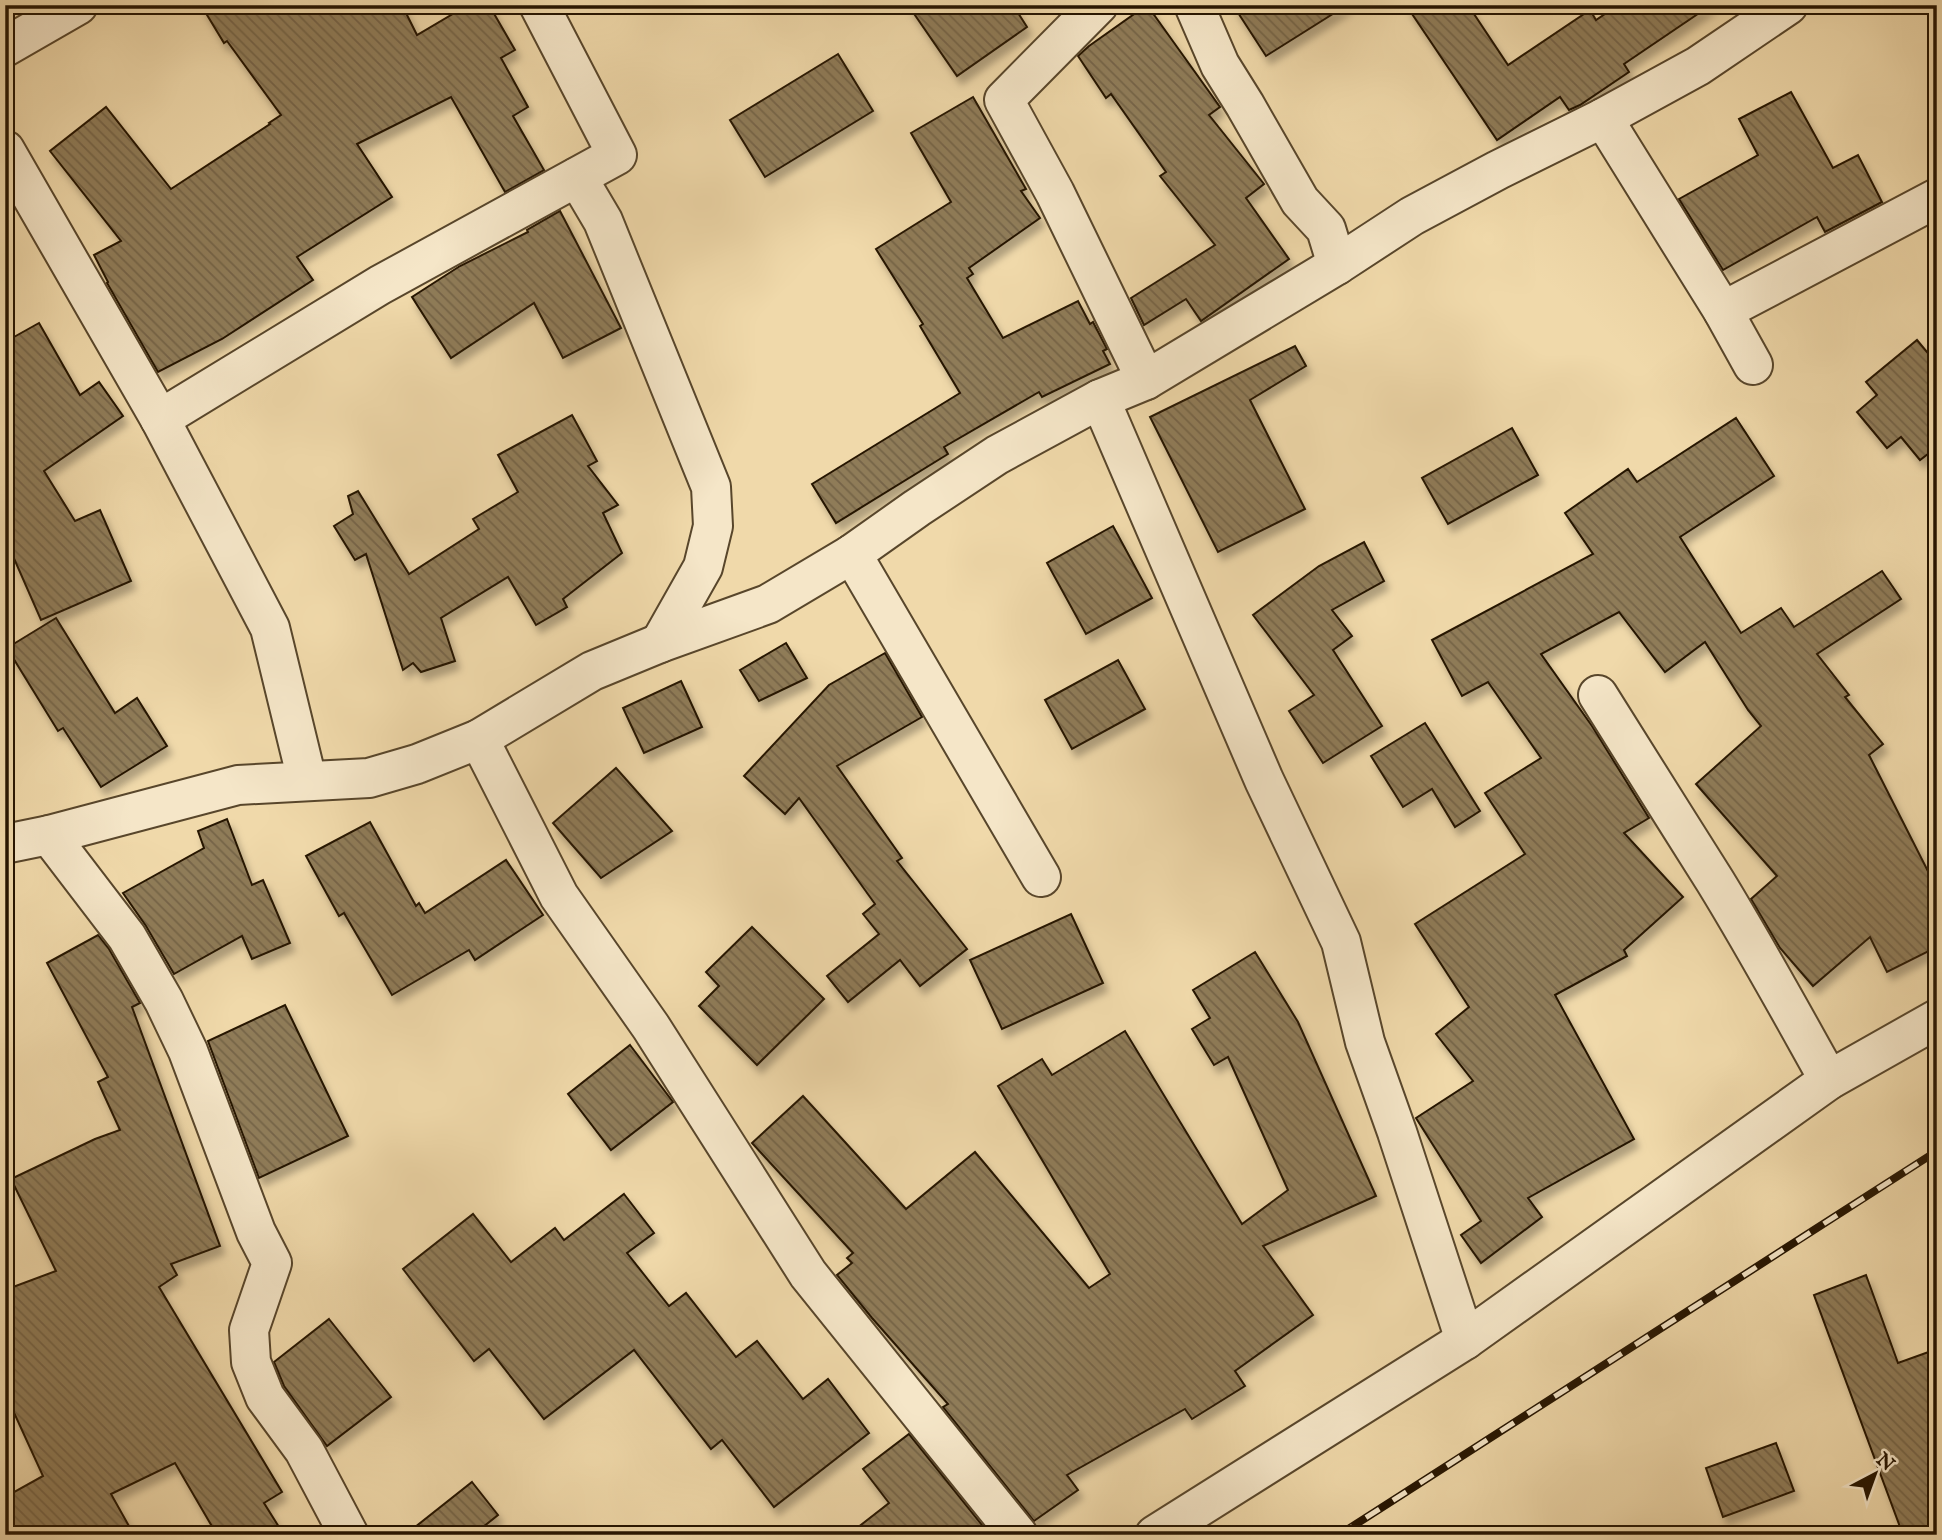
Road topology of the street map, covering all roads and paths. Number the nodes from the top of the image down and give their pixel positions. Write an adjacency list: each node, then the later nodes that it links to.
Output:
1 (78, 5): 6 (street)
2 (539, 5): 9 (street)
3 (1098, 5): 14 (street)
4 (1194, 5): 11 (street)
5 (1788, 5): 7 (street)
6 (5, 47)
7 (1603, 118): 11 (street); 12 (street)
8 (5, 150): 16 (street)
9 (577, 177): 16 (street); 18 (street)
10 (1937, 198): 12 (street)
11 (1337, 265): 14 (street)
12 (1723, 312): 13 (street)
13 (1753, 365)
14 (1146, 380): 15 (street)
15 (1100, 399): 17 (street); 27 (street)
16 (160, 419): 21 (street)
17 (852, 554): 18 (street); 24 (street)
18 (660, 643): 20 (street)
19 (1598, 695): 26 (street)
20 (479, 739): 21 (street); 29 (street)
21 (307, 780): 22 (street)
22 (49, 835): 23 (street); 28 (street)
23 (5, 844)
24 (1041, 877)
25 (1937, 1019): 26 (street)
26 (1829, 1080): 27 (street)
27 (1465, 1340): 30 (street)
28 (349, 1535)
29 (1018, 1535)
30 (1155, 1535)

